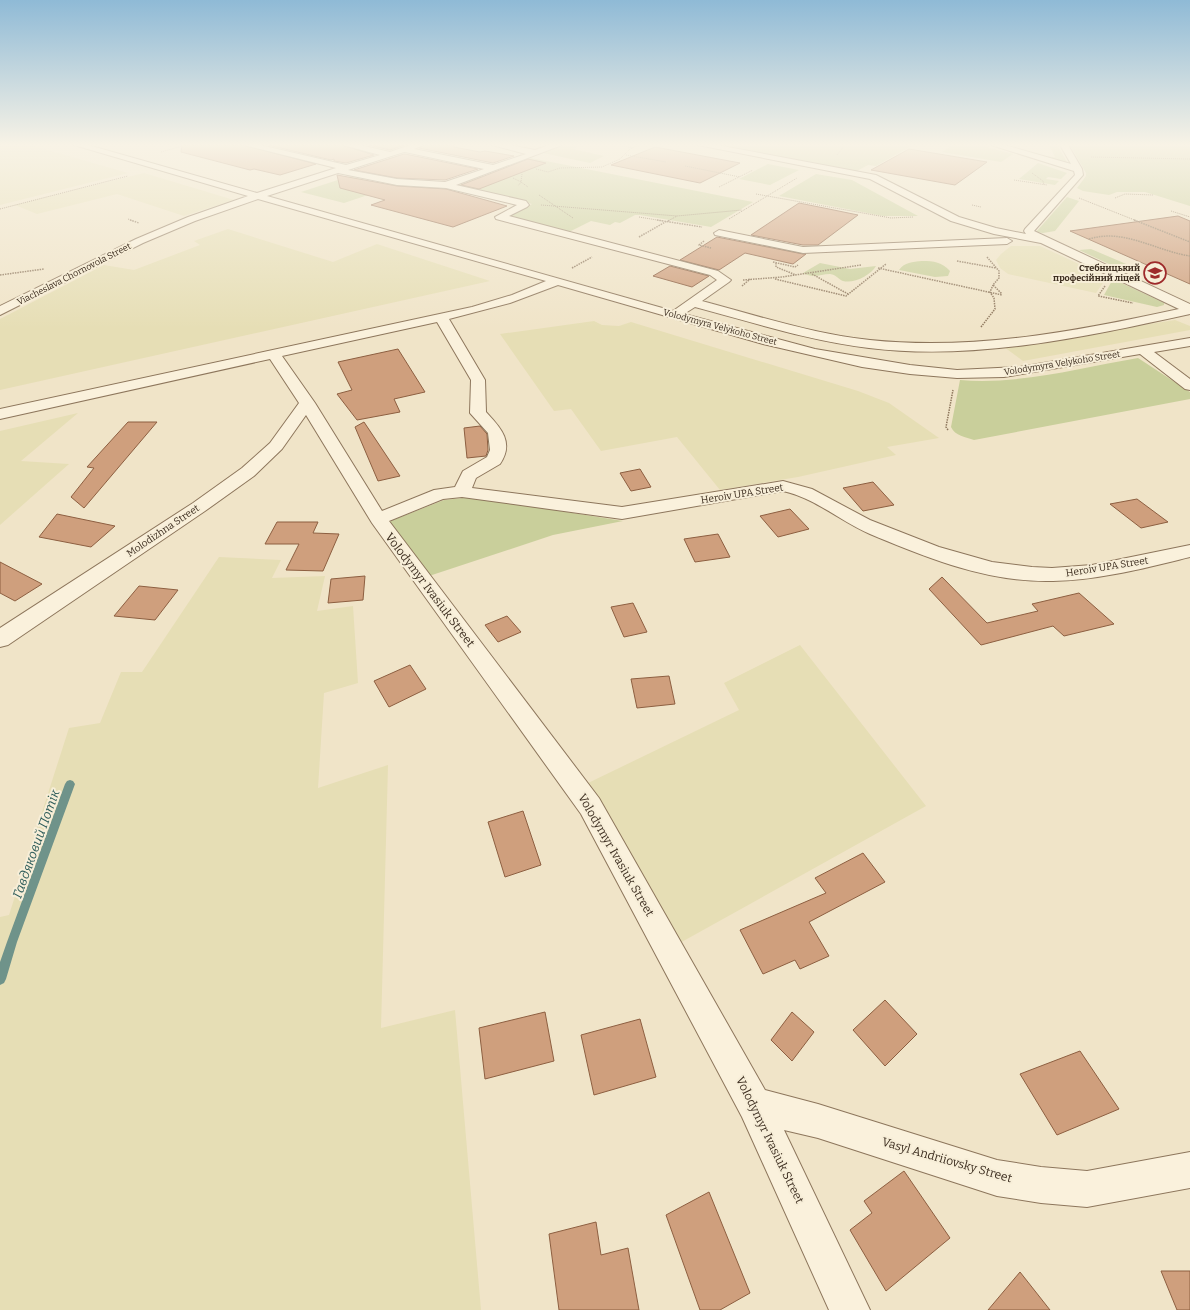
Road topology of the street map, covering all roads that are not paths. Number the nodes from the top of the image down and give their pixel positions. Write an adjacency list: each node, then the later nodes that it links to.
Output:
1 (226, 206): 11 (street, Viacheslava Chornovola Street)
2 (312, 206): 8 (street, Volodymyra Velykoho Street)
3 (524, 206): 9 (street)
4 (930, 206): 7 (street)
5 (1052, 206): 7 (street)
6 (718, 233): 7 (street)
7 (1040, 240): 10 (street)
8 (557, 281): 12 (street, Volodymyra Velykoho Street); 13 (street)
9 (694, 302): 10 (street); 12 (street)
10 (1190, 310)
11 (0, 311)
12 (675, 315): 15 (street, Volodymyra Velykoho Street)
13 (442, 317): 16 (street); 20 (street)
14 (1190, 342): 15 (street, Volodymyra Velykoho Street)
15 (1143, 350): 17 (street)
16 (273, 354): 18 (street, Volodymyr Ivasiuk Street); 19 (street)
17 (1190, 386)
18 (307, 403): 21 (street, Volodymyr Ivasiuk Street); 23 (street, Molodizhna Street)
19 (0, 414)
20 (462, 492): 21 (street, Heroiv UPA Street); 22 (street, Heroiv UPA Street)
21 (378, 519): 24 (street, Volodymyr Ivasiuk Street)
22 (1190, 551)
23 (0, 639)
24 (754, 1105): 25 (street, Vasyl Andriiovsky Street); 26 (street, Volodymyr Ivasiuk Street)
25 (1190, 1170)
26 (850, 1310)

